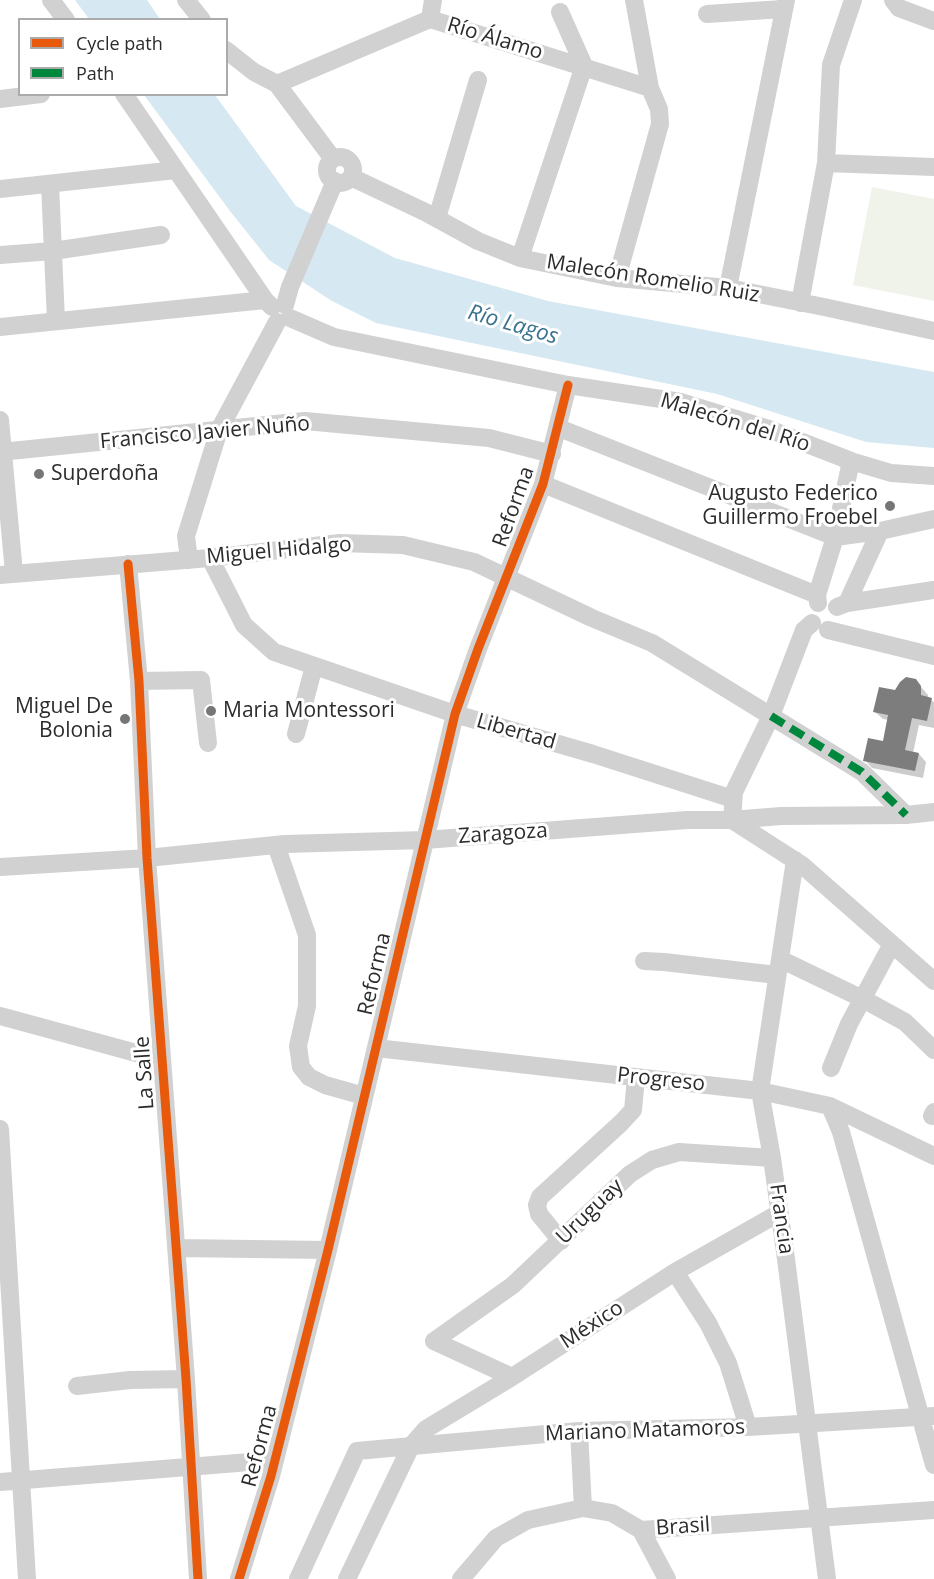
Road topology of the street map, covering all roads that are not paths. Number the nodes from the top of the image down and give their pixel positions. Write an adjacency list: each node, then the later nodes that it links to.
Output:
1 (51, 0): 10 (street)
2 (186, 0): 11 (street)
3 (433, 0): 12 (street)
4 (634, 0): 18 (street)
5 (853, 0): 22 (street)
6 (893, 0): 13 (street)
7 (784, 4): 9 (street); 34 (street)
8 (560, 12): 15 (street)
9 (707, 14)
10 (64, 18)
11 (200, 18)
12 (430, 19): 15 (street, Río Álamo); 17 (street, Río Álamo)
13 (934, 21)
14 (228, 52): 17 (street)
15 (584, 66): 18 (street, Río Álamo); 32 (street)
16 (478, 80): 28 (street)
17 (277, 84): 25 (street)
18 (650, 88): 33 (street)
19 (25, 96): 21 (street)
20 (125, 96): 24 (street)
21 (0, 99)
22 (826, 163): 23 (street); 35 (street)
23 (934, 167)
24 (176, 170): 26 (street); 36 (street)
25 (343, 179): 28 (street, Malecón Romelio Ruiz); 36 (street)
26 (50, 184): 27 (street); 30 (street)
27 (0, 189)
28 (437, 218): 32 (street, Malecón Romelio Ruiz)
29 (161, 235): 30 (street)
30 (53, 250): 31 (street); 37 (street)
31 (0, 255)
32 (520, 258): 33 (street, Malecón Romelio Ruiz)
33 (617, 278): 34 (street, Malecón Romelio Ruiz)
34 (728, 288): 35 (street, Malecón Romelio Ruiz)
35 (800, 303): 39 (street, Malecón Romelio Ruiz)
36 (280, 307): 37 (street); 40 (street, Malecón del Río); 43 (street)
37 (56, 321): 38 (street)
38 (0, 327)
39 (934, 331)
40 (568, 385): 42 (street, Reforma); 46 (street, Malecón del Río)
41 (0, 420): 44 (street)
42 (559, 428): 45 (street, Reforma); 51 (street)
43 (219, 430): 44 (street, Francisco Javier Nuño); 45 (street, Francisco Javier Nuño); 53 (street)
44 (2, 452): 55 (street)
45 (552, 454): 48 (street, Reforma)
46 (851, 461): 47 (street, Malecón del Río); 51 (street)
47 (934, 476)
48 (543, 484): 56 (street, Reforma); 58 (street)
49 (934, 519): 50 (street)
50 (880, 531): 51 (street); 59 (street)
51 (835, 537): 58 (street)
52 (210, 558): 53 (street, Miguel Hidalgo); 56 (street, Miguel Hidalgo); 62 (street, Libertad)
53 (189, 560): 54 (street, Miguel Hidalgo)
54 (128, 564): 55 (street, Miguel Hidalgo); 63 (street, La Salle)
55 (7, 574)
56 (507, 577): 64 (street, Reforma); 65 (street, Miguel Hidalgo)
57 (934, 590): 59 (street)
58 (817, 599): 59 (street); 60 (street)
59 (842, 605): 60 (street)
60 (820, 627): 61 (street); 65 (street)
61 (934, 656)
62 (314, 666): 64 (street, Libertad); 66 (street)
63 (139, 681): 67 (street); 74 (street, La Salle)
64 (455, 714): 68 (street, Libertad); 72 (street, Reforma)
65 (771, 716): 68 (street); 70 (street, Miguel Hidalgo)
66 (296, 734)
67 (208, 743)
68 (733, 800): 71 (street)
69 (934, 812): 70 (street, Zaragoza)
70 (906, 815): 71 (street, Zaragoza)
71 (732, 820): 72 (street, Zaragoza); 75 (street)
72 (425, 840): 73 (street, Zaragoza); 83 (street, Reforma)
73 (276, 845): 74 (street, Zaragoza); 89 (street)
74 (147, 858): 76 (street, Zaragoza); 85 (street, La Salle)
75 (795, 860): 77 (street); 79 (street, Francia)
76 (0, 867)
77 (892, 944): 80 (street); 81 (street)
78 (644, 961): 79 (street)
79 (778, 967): 81 (street); 88 (street, Francia)
80 (934, 981)
81 (863, 999): 84 (street); 86 (street)
82 (0, 1016): 85 (street)
83 (376, 1048): 87 (street, Progreso); 89 (street, Reforma)
84 (934, 1050)
85 (162, 1060): 96 (street, La Salle)
86 (831, 1068)
87 (636, 1078): 88 (street, Progreso); 95 (street)
88 (760, 1091): 90 (street, Progreso); 93 (street, Francia)
89 (364, 1096): 97 (street, Reforma)
90 (830, 1106): 92 (street, Progreso); 102 (street)
91 (0, 1129): 110 (street)
92 (934, 1156)
93 (772, 1158): 94 (street, Francia); 95 (street, Uruguay)
94 (779, 1213): 98 (street, México); 103 (street, Francia)
95 (561, 1241): 99 (street, Uruguay)
96 (176, 1248): 97 (street); 100 (street, La Salle)
97 (328, 1250): 107 (street, Reforma)
98 (675, 1272): 99 (street, México); 104 (street)
99 (512, 1377): 106 (street, México)
100 (186, 1379): 101 (street); 109 (street, La Salle)
101 (77, 1386)
102 (928, 1416): 103 (street, Mariano Matamoros); 108 (street)
103 (807, 1423): 104 (street, Mariano Matamoros); 114 (street, Francia)
104 (748, 1427): 105 (street, Mariano Matamoros)
105 (579, 1431): 106 (street, Mariano Matamoros); 112 (street)
106 (411, 1446): 119 (street, Mariano Matamoros); 120 (street, México)
107 (275, 1460): 109 (street); 118 (street, Reforma)
108 (934, 1465)
109 (191, 1467): 110 (street); 117 (street, La Salle)
110 (20, 1481): 111 (street); 116 (street)
111 (0, 1482)
112 (583, 1508): 115 (street, Brasil); 121 (street, Brasil)
113 (934, 1510): 114 (street, Brasil)
114 (819, 1519): 115 (street, Brasil); 123 (street, Francia)
115 (641, 1530): 122 (street)
116 (27, 1579)
117 (198, 1579)
118 (239, 1579)
119 (298, 1579)
120 (347, 1579)
121 (461, 1579)
122 (667, 1579)
123 (827, 1579)

